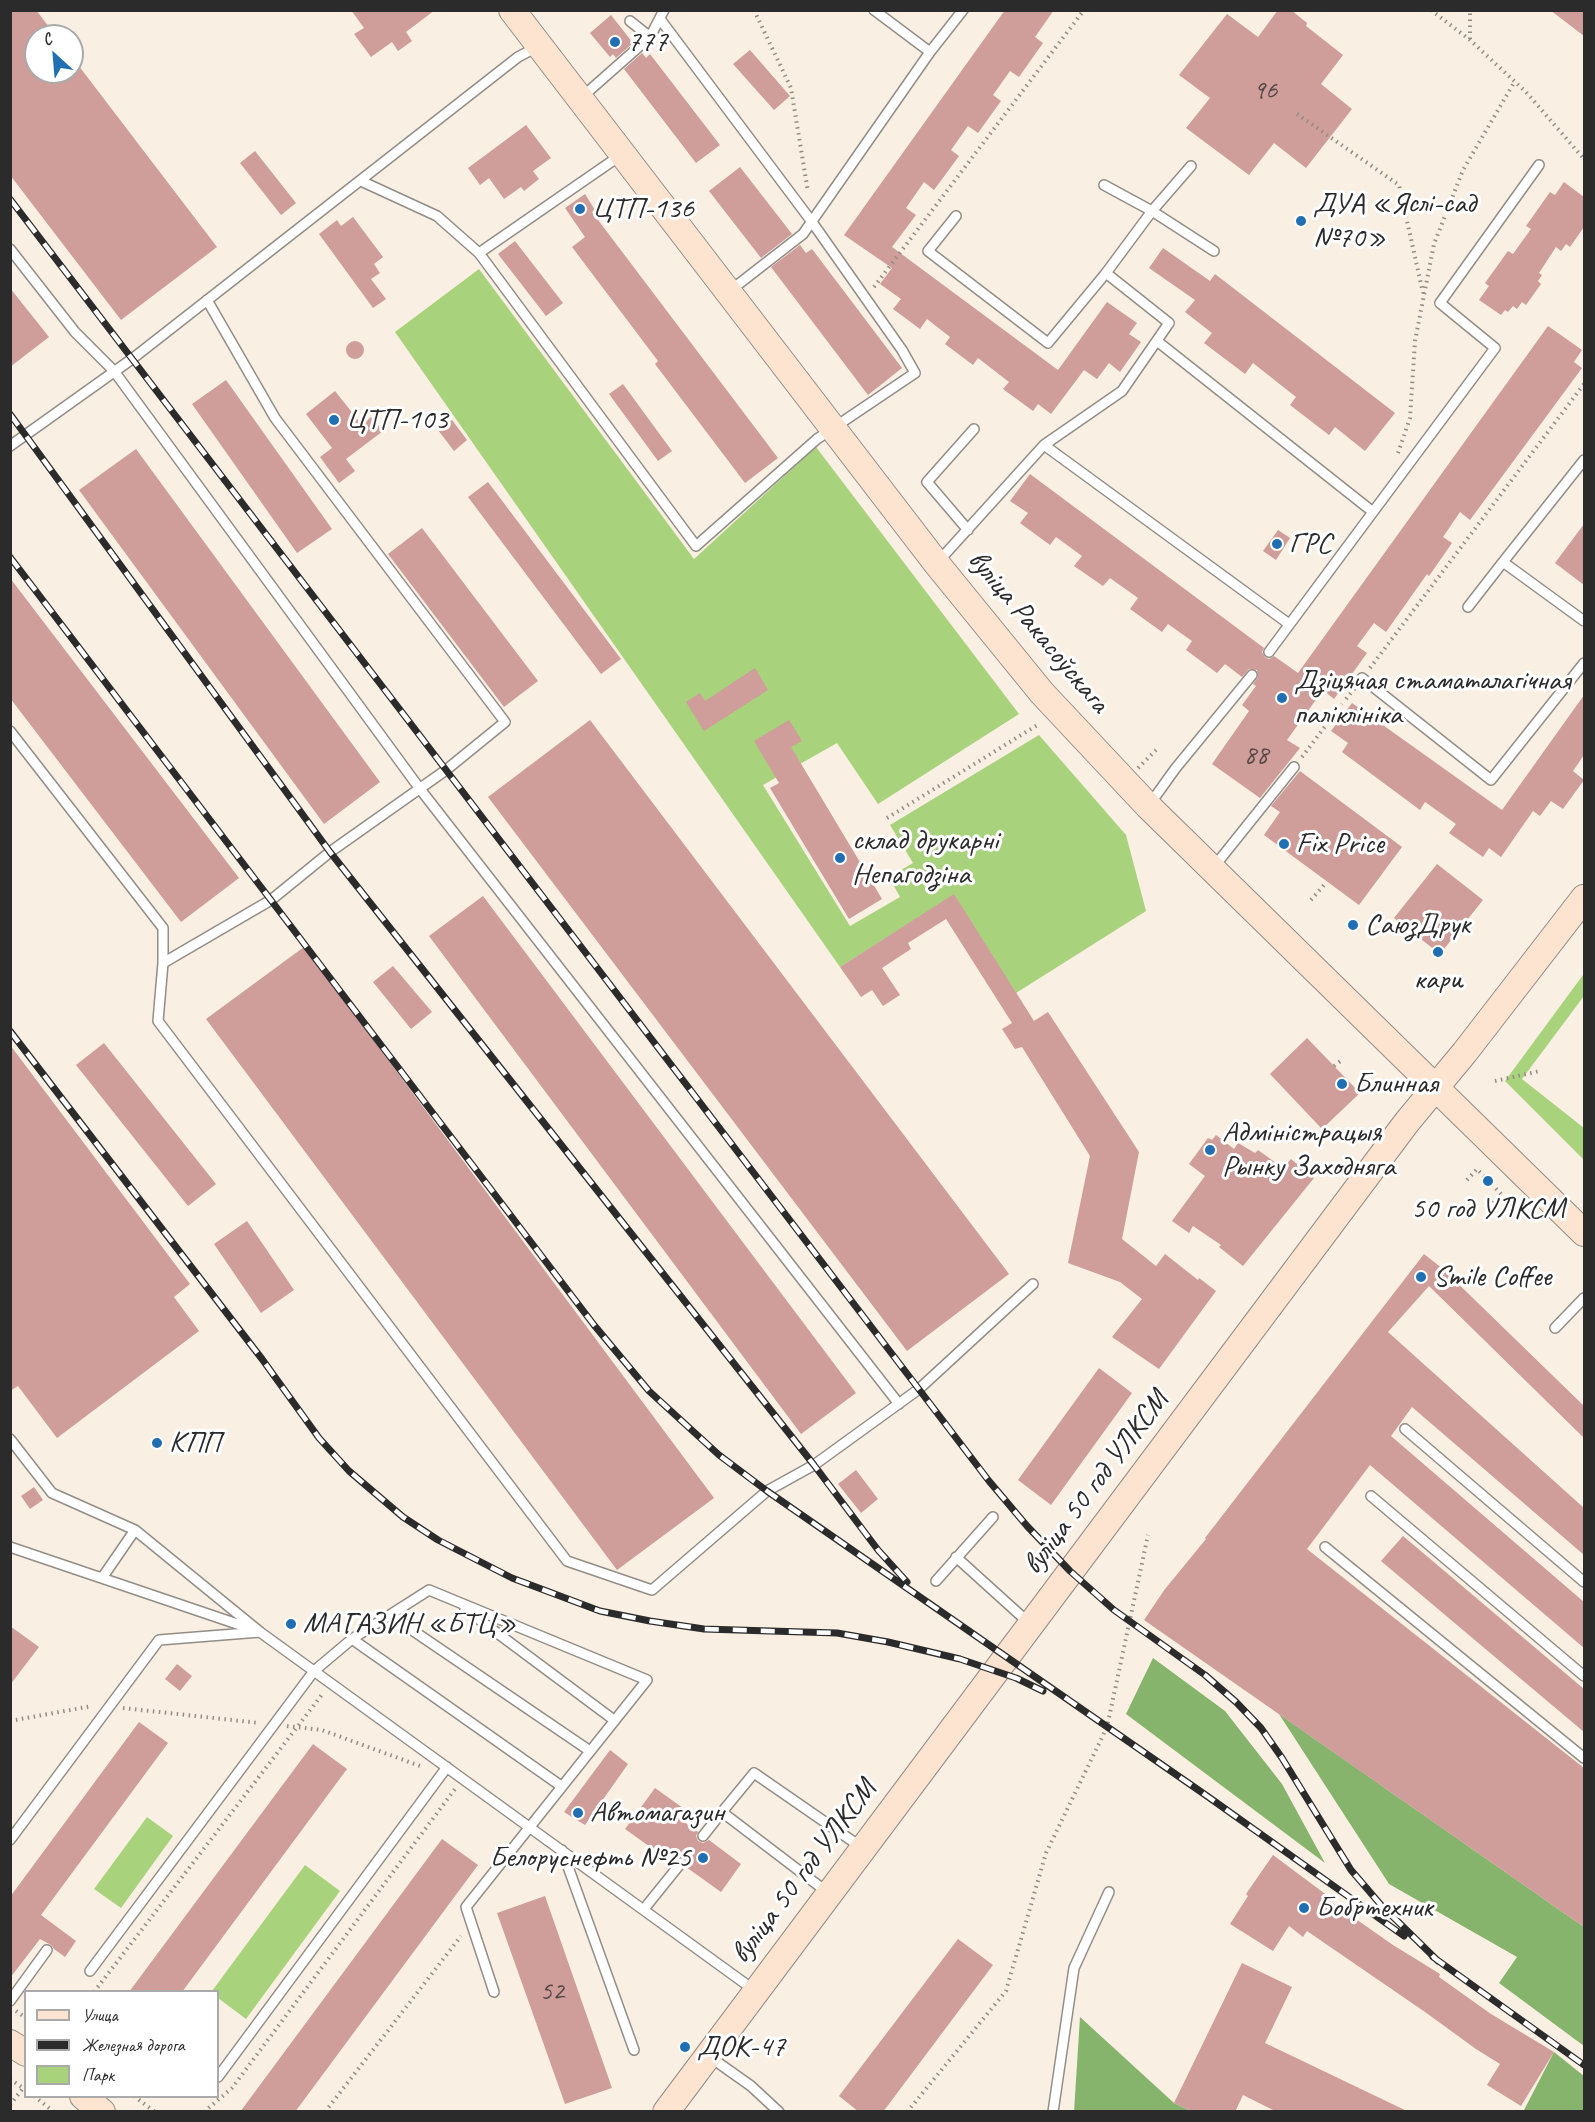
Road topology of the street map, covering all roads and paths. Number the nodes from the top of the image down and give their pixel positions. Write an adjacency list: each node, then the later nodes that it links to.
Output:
1 (512, 10): 12 (main road, вуліца Ракасоўскага)
2 (754, 10): 24 (path)
3 (874, 10): 13 (lane)
4 (963, 10): 13 (lane)
5 (1084, 10): 31 (path)
6 (1431, 10): 11 (path)
7 (1470, 10): 11 (path)
8 (662, 15): 10 (lane); 24 (lane)
9 (630, 21): 10 (lane)
10 (650, 37): 14 (lane)
11 (1470, 40): 17 (path)
12 (539, 45): 14 (main road, вуліца Ракасоўскага); 20 (lane)
13 (930, 52): 24 (lane)
14 (580, 99): 16 (main road, вуліца Ракасоўскага)
15 (1297, 114): 30 (path)
16 (622, 154): 27 (lane); 29 (main road, вуліца Ракасоўскага)
17 (1584, 159)
18 (1539, 165): 41 (lane)
19 (1191, 166): 22 (lane)
20 (362, 181): 27 (lane); 32 (lane)
21 (1104, 185): 22 (lane)
22 (1152, 211): 26 (lane); 28 (lane)
23 (956, 216): 28 (lane)
24 (812, 222): 29 (lane); 31 (lane)
25 (10, 249): 34 (lane)
26 (1214, 251)
27 (479, 253): 36 (lane)
28 (1106, 273): 33 (lane)
29 (729, 292): 36 (main road, вуліца Ракасоўскага)
30 (1424, 297)
31 (865, 298): 36 (lane)
32 (207, 300): 34 (lane); 57 (lane)
33 (1157, 341): 38 (lane); 41 (lane)
34 (114, 371): 39 (lane); 57 (lane)
35 (1584, 384): 51 (path)
36 (833, 428): 44 (main road, вуліца Ракасоўскага)
37 (974, 429): 42 (lane)
38 (1044, 445): 42 (lane); 47 (lane)
39 (10, 446)
40 (1584, 460): 43 (lane)
41 (1372, 512): 47 (lane)
42 (968, 530): 44 (lane)
43 (1503, 562): 45 (lane); 46 (lane)
44 (937, 564): 58 (main road, вуліца Ракасоўскага)
45 (1468, 607)
46 (1584, 621)
47 (1289, 624): 48 (lane)
48 (1269, 652)
49 (1584, 663): 51 (lane)
50 (1252, 675): 58 (lane)
51 (1362, 678): 52 (path)
52 (1346, 699)
53 (1342, 704): 56 (path)
54 (1039, 724): 59 (path)
55 (10, 731): 64 (lane)
56 (1294, 767): 60 (lane)
57 (420, 789): 64 (lane); 76 (lane)
58 (1148, 806): 60 (main road, вуліца Ракасоўскага)
59 (887, 818)
60 (1213, 869): 69 (main road, вуліца Ракасоўскага)
61 (1324, 885): 63 (path)
62 (1584, 898): 69 (main road, вуліца 50 год УЛКСМ)
63 (1311, 900)
64 (163, 963): 76 (lane)
65 (1343, 1059): 66 (path)
66 (1334, 1066)
67 (1540, 1071): 68 (path)
68 (1495, 1081)
69 (1435, 1088): 72 (main road, вуліца Ракасоўскага); 91 (main road, вуліца 50 год УЛКСМ)
70 (1467, 1180): 71 (path)
71 (1492, 1204)
72 (1584, 1233)
73 (1033, 1284): 76 (lane)
74 (1584, 1298): 75 (lane)
75 (1555, 1329)
76 (899, 1404)
77 (1405, 1429): 88 (lane)
78 (10, 1439): 81 (lane)
79 (1371, 1496): 95 (lane)
80 (993, 1516): 85 (lane)
81 (135, 1530): 86 (lane); 92 (lane)
82 (1148, 1535): 141 (path)
83 (10, 1547): 86 (lane)
84 (1325, 1547): 103 (lane)
85 (956, 1557): 87 (lane); 91 (lane)
86 (102, 1578): 92 (lane)
87 (936, 1581)
88 (1584, 1582)
89 (453, 1600): 90 (lane); 98 (lane); 98 (lane)
90 (390, 1615): 93 (lane); 102 (lane)
91 (1030, 1625): 110 (main road, вуліца 50 год УЛКСМ)
92 (260, 1632): 94 (lane); 97 (lane)
93 (352, 1639): 94 (lane); 105 (lane)
94 (314, 1671): 96 (lane); 100 (lane)
95 (1584, 1676)
96 (331, 1683): 101 (path); 104 (lane)
97 (111, 1707): 99 (path); 100 (path); 109 (lane)
98 (614, 1720): 102 (lane)
99 (10, 1721)
100 (274, 1725): 101 (path); 118 (lane)
101 (297, 1728): 104 (path); 119 (path)
102 (590, 1750): 105 (lane)
103 (1584, 1758)
104 (444, 1771): 107 (lane); 127 (lane); 137 (path)
105 (561, 1786): 107 (lane)
106 (722, 1812): 108 (lane); 110 (lane); 114 (lane)
107 (529, 1826): 111 (lane); 116 (lane)
108 (703, 1836)
109 (10, 1840)
110 (863, 1849): 114 (main road, вуліца 50 год УЛКСМ)
111 (562, 1851): 115 (lane); 124 (lane)
112 (681, 1863): 115 (lane)
113 (1109, 1892): 142 (lane)
114 (829, 1894): 120 (main road, вуліца 50 год УЛКСМ)
115 (644, 1909): 120 (lane)
116 (471, 1923): 121 (lane); 138 (path)
117 (47, 1950): 122 (lane)
118 (90, 1971)
119 (96, 1990)
120 (756, 1991): 126 (main road, вуліца 50 год УЛКСМ)
121 (494, 1992)
122 (10, 2001)
123 (10, 2043): 125 (main road)
124 (634, 2050)
125 (24, 2052)
126 (708, 2055): 139 (main road, вуліца 50 год УЛКСМ); 140 (lane)
127 (219, 2076)
128 (10, 2079): 129 (path)
129 (24, 2089): 133 (path)
130 (35, 2098): 134 (path)
131 (84, 2098): 135 (main road)
132 (135, 2098): 136 (path)
133 (10, 2105)
134 (54, 2112)
135 (102, 2112)
136 (155, 2112)
137 (204, 2112)
138 (325, 2112)
139 (666, 2112)
140 (779, 2112)
141 (907, 2112)
142 (1053, 2112)

